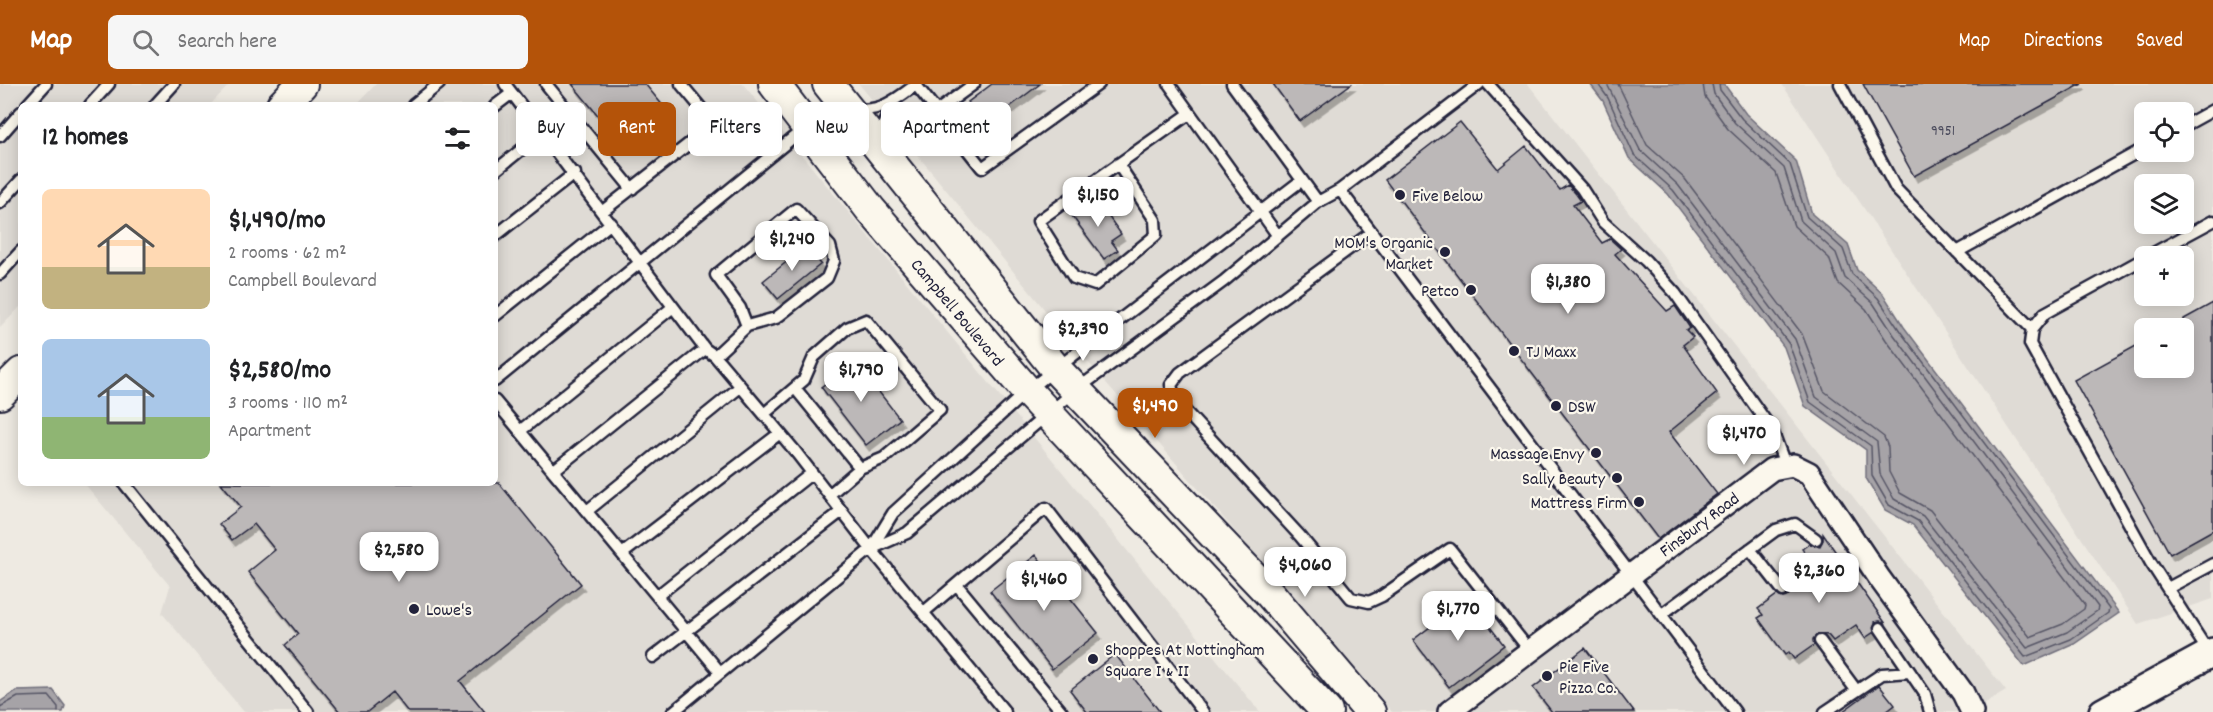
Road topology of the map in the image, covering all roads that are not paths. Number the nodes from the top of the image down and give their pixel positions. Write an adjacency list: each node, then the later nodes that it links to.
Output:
1 (46, 84): 19 (lane)
2 (109, 84): 20 (lane)
3 (174, 84): 21 (lane)
4 (302, 84): 22 (main road)
5 (439, 84): 23 (lane)
6 (546, 84): 51 (lane)
7 (681, 84): 51 (lane)
8 (774, 84): 31 (main road, Campbell Boulevard)
9 (975, 84): 28 (lane)
10 (1099, 84): 37 (lane)
11 (1168, 84): 32 (lane)
12 (1232, 84): 49 (lane)
13 (1479, 84): 52 (lane)
14 (1488, 84): 87 (lane)
15 (1840, 84): 63 (lane)
16 (917, 85): 26 (lane); 27 (lane)
17 (509, 88): 24 (lane); 25 (lane)
18 (836, 95): 29 (lane); 38 (main road)
19 (30, 102)
20 (93, 102)
21 (158, 102)
22 (285, 102)
23 (417, 102)
24 (498, 102)
25 (520, 102)
26 (893, 102)
27 (930, 102)
28 (950, 102)
29 (881, 106)
30 (2213, 110): 34 (lane)
31 (794, 111)
32 (1189, 114): 46 (lane); 56 (lane)
33 (18, 115): 35 (lane)
34 (2194, 120)
35 (0, 135)
36 (794, 137): 65 (lane)
37 (1011, 147)
38 (881, 151)
39 (516, 154): 47 (lane)
40 (2134, 154): 63 (lane)
41 (562, 156): 48 (lane)
42 (829, 156): 80 (main road, Campbell Boulevard)
43 (885, 156): 74 (main road)
44 (973, 156): 45 (lane)
45 (999, 156)
46 (1118, 164): 46 (lane)
47 (498, 169)
48 (575, 173): 55 (lane); 60 (lane)
49 (1302, 180): 53 (lane); 56 (lane)
50 (18, 183): 54 (lane)
51 (632, 189): 55 (lane)
52 (1340, 190): 53 (lane); 59 (lane)
53 (1318, 202): 61 (lane)
54 (0, 203)
55 (603, 211): 58 (lane)
56 (1260, 212): 61 (lane); 74 (lane)
57 (2213, 221): 62 (lane)
58 (611, 223): 65 (lane); 69 (lane)
59 (1372, 232): 100 (lane); 110 (lane)
60 (498, 234)
61 (1278, 236): 79 (lane)
62 (2167, 246)
63 (1957, 252): 71 (lane)
64 (18, 254): 67 (lane)
65 (639, 263): 68 (lane); 76 (lane)
66 (2134, 264): 71 (lane)
67 (0, 274)
68 (673, 307): 72 (lane); 85 (lane)
69 (498, 314)
70 (747, 326): 70 (lane); 73 (lane)
71 (2032, 329): 102 (lane)
72 (705, 349): 73 (lane); 89 (lane)
73 (715, 356): 77 (lane)
74 (1054, 368): 79 (main road); 80 (lane)
75 (18, 376): 81 (main road)
76 (498, 379)
77 (740, 387): 83 (lane); 94 (lane)
78 (795, 388): 83 (lane); 88 (lane); 88 (lane)
79 (1076, 390): 84 (lane); 122 (main road)
80 (1026, 391): 84 (main road, Campbell Boulevard); 96 (lane)
81 (0, 394)
82 (498, 405): 85 (lane)
83 (764, 414): 86 (lane)
84 (1048, 414): 96 (lane); 121 (main road, Campbell Boulevard)
85 (520, 431): 89 (lane)
86 (780, 433): 90 (lane); 98 (lane)
87 (1786, 467): 100 (street, Finsbury Road); 127 (street)
88 (860, 468): 92 (lane)
89 (553, 471): 94 (lane)
90 (812, 473): 92 (lane); 104 (lane)
91 (126, 486): 116 (lane)
92 (829, 495): 93 (lane)
93 (842, 511): 96 (lane); 108 (lane)
94 (587, 512): 98 (lane)
95 (1816, 539): 97 (lane)
96 (871, 549): 105 (lane); 113 (lane)
97 (1750, 549): 103 (lane); 106 (lane)
98 (622, 554): 104 (lane)
99 (2213, 564): 102 (lane)
100 (1632, 574): 106 (lane); 110 (street, Finsbury Road)
101 (957, 585): 105 (lane); 119 (lane); 120 (lane)
102 (2168, 588): 111 (lane)
103 (1783, 591)
104 (657, 596): 108 (lane)
105 (924, 612): 118 (lane)
106 (1662, 614): 124 (lane)
107 (1880, 628): 114 (lane)
108 (687, 632): 112 (lane); 113 (lane)
109 (1820, 641): 115 (lane)
110 (1530, 651): 123 (street, Finsbury Road)
111 (2211, 653): 128 (street)
112 (653, 657)
113 (720, 672): 117 (lane)
114 (1910, 672): 115 (lane); 126 (lane)
115 (1856, 690): 125 (lane)
116 (308, 712)
117 (673, 712)
118 (1005, 712)
119 (1062, 712)
120 (1203, 712)
121 (1327, 712)
122 (1370, 712)
123 (1449, 712)
124 (1734, 712)
125 (1825, 712)
126 (1929, 712)
127 (1972, 712)
128 (2103, 712)

